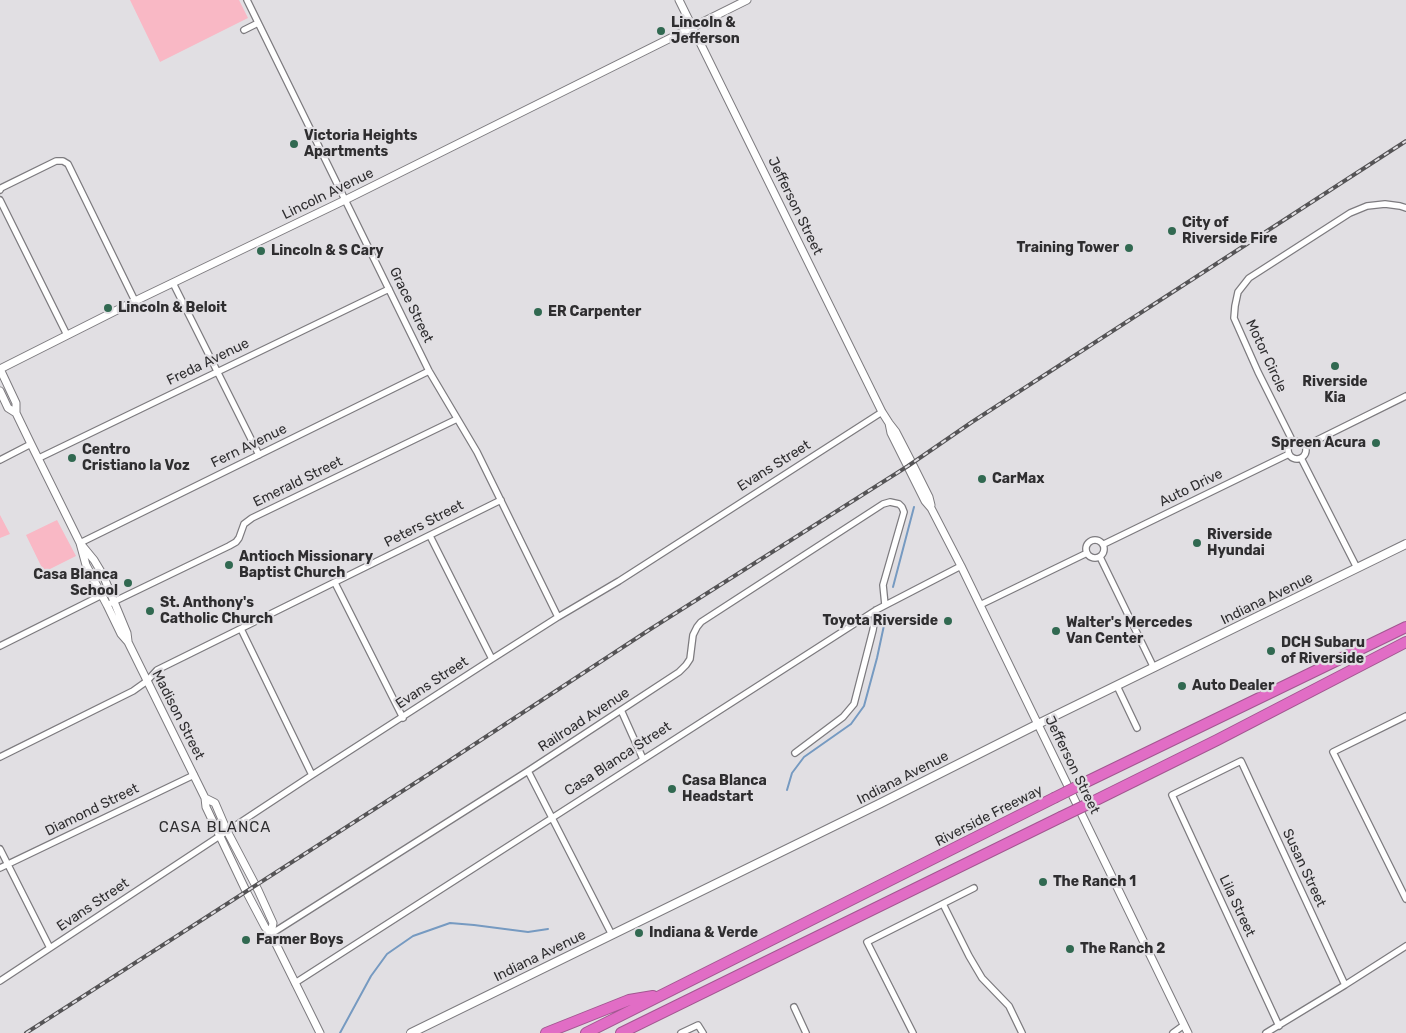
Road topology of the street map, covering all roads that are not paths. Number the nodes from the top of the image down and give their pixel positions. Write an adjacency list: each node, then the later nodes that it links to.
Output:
1 (247, 0): 4 (street, Grace Street)
2 (679, 0): 5 (street, Jefferson Street)
3 (746, 0): 5 (street, Lincoln Avenue)
4 (258, 23): 6 (street); 9 (street, Grace Street)
5 (693, 27): 9 (street, Lincoln Avenue); 21 (street, Jefferson Street)
6 (244, 30)
7 (0, 190): 13 (street)
8 (0, 200): 14 (street)
9 (344, 200): 11 (street, Lincoln Avenue); 12 (street, Grace Street)
10 (1406, 208): 23 (street, Motor Circle)
11 (174, 283): 13 (street, Lincoln Avenue); 16 (street)
12 (389, 289): 16 (street, Freda Avenue); 17 (street, Grace Street)
13 (135, 301): 14 (street, Lincoln Avenue)
14 (66, 335): 15 (street, Lincoln Avenue)
15 (0, 369): 20 (street, Madison Street)
16 (218, 371): 27 (street); 28 (street, Freda Avenue)
17 (429, 371): 22 (street, Grace Street); 27 (street, Fern Avenue)
18 (0, 391): 20 (street, Madison Street)
19 (1406, 396): 25 (street)
20 (16, 412): 24 (street, Madison Street)
21 (882, 412): 38 (street, Jefferson Street); 46 (street, Evans Street)
22 (457, 418): 31 (street, Grace Street); 42 (street, Emerald Street)
23 (1293, 442): 25 (street); 26 (street)
24 (31, 444): 28 (street, Madison Street); 30 (street)
25 (1305, 446): 29 (street)
26 (1289, 454): 29 (street); 34 (street, Auto Drive)
27 (259, 455): 33 (street, Fern Avenue)
28 (39, 458): 33 (street, Madison Street)
29 (1301, 458): 39 (street)
30 (0, 460)
31 (501, 500): 32 (street, Peters Street); 46 (street, Grace Street)
32 (430, 536): 40 (street, Peters Street); 51 (street)
33 (80, 543): 41 (street, Madison Street); 42 (street, Madison Street)
34 (1104, 544): 36 (street, Auto Drive); 37 (street)
35 (1406, 544): 39 (main road, Indiana Avenue)
36 (1087, 553): 37 (street); 44 (street, Auto Drive)
37 (1100, 557): 52 (street)
38 (961, 566): 43 (street, Casa Blanca Street); 44 (street, Jefferson Street)
39 (1357, 568): 52 (main road, Indiana Avenue)
40 (336, 583): 48 (street, Peters Street); 57 (street)
41 (102, 595): 42 (street, Madison Street); 50 (street)
42 (110, 604): 53 (street, Madison Street)
43 (885, 605): 45 (street, Casa Blanca Street); 55 (street, Railroad Avenue)
44 (980, 605): 58 (street, Jefferson Street)
45 (876, 610): 60 (street); 62 (street, Casa Blanca Street)
46 (558, 617): 51 (street, Evans Street)
47 (1406, 627): 84 (highway, Riverside Freeway, bridge)
48 (241, 630): 53 (street, Peters Street); 66 (street)
49 (1406, 642): 86 (highway, bridge)
50 (0, 646)
51 (492, 659): 57 (street, Evans Street)
52 (1154, 668): 54 (main road, Indiana Avenue)
53 (147, 681): 61 (street, Peters Street); 65 (street, Madison Street)
54 (1117, 686): 58 (main road, Indiana Avenue); 59 (street)
55 (620, 710): 62 (street); 64 (street, Railroad Avenue)
56 (1406, 716): 75 (street)
57 (402, 718): 66 (street, Evans Street)
58 (1038, 724): 78 (main road, Indiana Avenue); 87 (street, Jefferson Street)
59 (1137, 728)
60 (795, 753)
61 (0, 757)
62 (643, 759): 68 (street, Casa Blanca Street)
63 (1241, 761): 83 (street, Susan Street); 88 (street, Lila Street)
64 (528, 771): 68 (street); 77 (street, Railroad Avenue)
65 (194, 775): 67 (street, Madison Street); 72 (street, Diamond Street)
66 (312, 775): 69 (street, Evans Street)
67 (205, 798): 69 (street, Madison Street); 70 (street, Madison Street)
68 (552, 817): 78 (street); 82 (street, Casa Blanca Street)
69 (227, 831): 70 (street, Evans Street); 77 (street, Madison Street)
70 (219, 836): 77 (street, Madison Street); 80 (street, Evans Street)
71 (0, 849): 72 (street)
72 (8, 864): 73 (street, Diamond Street); 80 (street)
73 (0, 868)
74 (974, 888): 76 (street)
75 (1406, 899)
76 (943, 904): 98 (street); 99 (street)
77 (271, 934): 82 (street, Madison Street)
78 (612, 935): 90 (main road, Indiana Avenue)
79 (1406, 946): 83 (street)
80 (50, 948): 81 (street, Evans Street)
81 (0, 981)
82 (295, 983): 89 (street, Madison Street)
83 (1345, 986): 88 (street)
84 (664, 995): 91 (highway); 92 (highway, Riverside Freeway)
85 (794, 1007): 97 (street)
86 (653, 1018): 93 (highway); 94 (highway)
87 (1184, 1025): 100 (street); 101 (street, Jefferson Street)
88 (1279, 1026): 102 (street)
89 (320, 1033)
90 (411, 1033)
91 (546, 1033)
92 (586, 1033)
93 (621, 1033)
94 (638, 1033)
95 (681, 1033): 96 (street)
96 (703, 1033)
97 (806, 1033)
98 (913, 1033)
99 (1022, 1033)
100 (1173, 1033)
101 (1188, 1033)
102 (1266, 1033)

